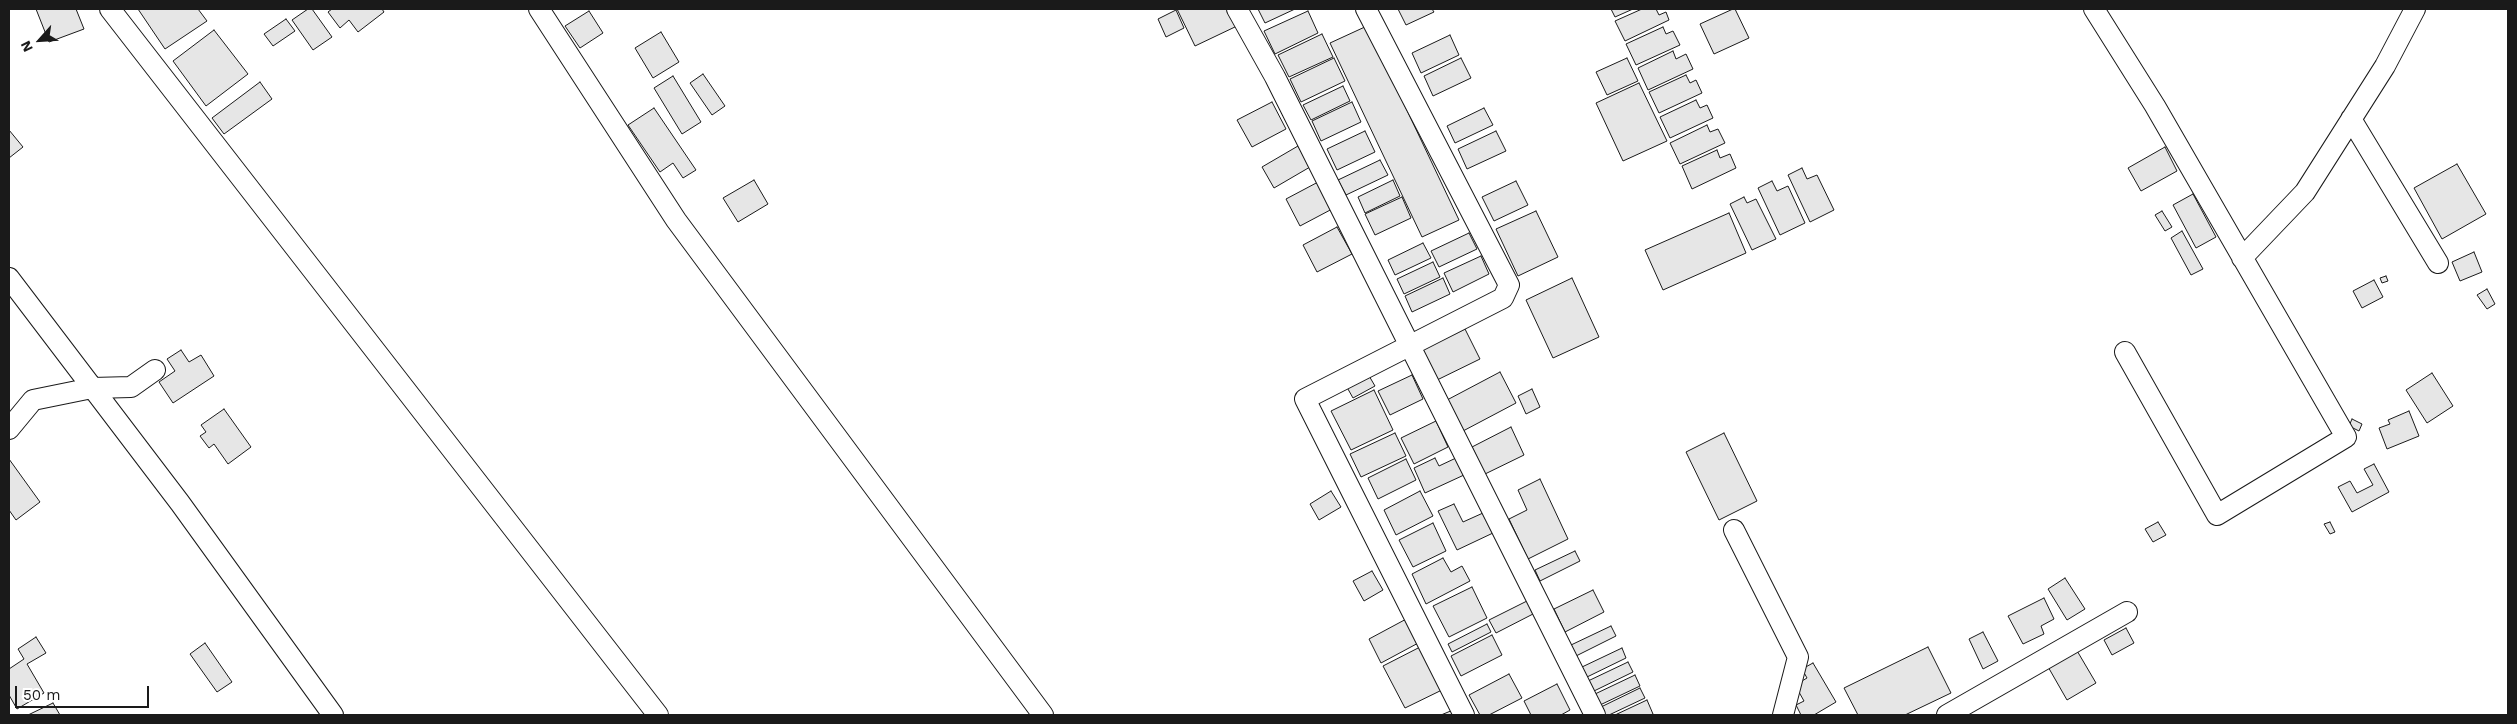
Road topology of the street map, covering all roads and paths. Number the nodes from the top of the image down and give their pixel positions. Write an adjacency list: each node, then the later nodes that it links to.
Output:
1 (110, 9): 19 (street)
2 (539, 9): 20 (street)
3 (1237, 9): 11 (street)
4 (1366, 9): 11 (street)
5 (2094, 9): 8 (street)
6 (2415, 9): 7 (street)
7 (2351, 119): 8 (street); 9 (street)
8 (2242, 258): 12 (street)
9 (2438, 263)
10 (9, 278): 14 (street)
11 (1409, 345): 21 (street); 22 (street)
12 (2126, 352)
13 (155, 370): 14 (street)
14 (92, 388): 15 (street); 18 (street)
15 (9, 429)
16 (1734, 530): 23 (street)
17 (2127, 612): 24 (street)
18 (333, 715)
19 (658, 715)
20 (1043, 715)
21 (1464, 715)
22 (1595, 715)
23 (1782, 715)
24 (1947, 715)

